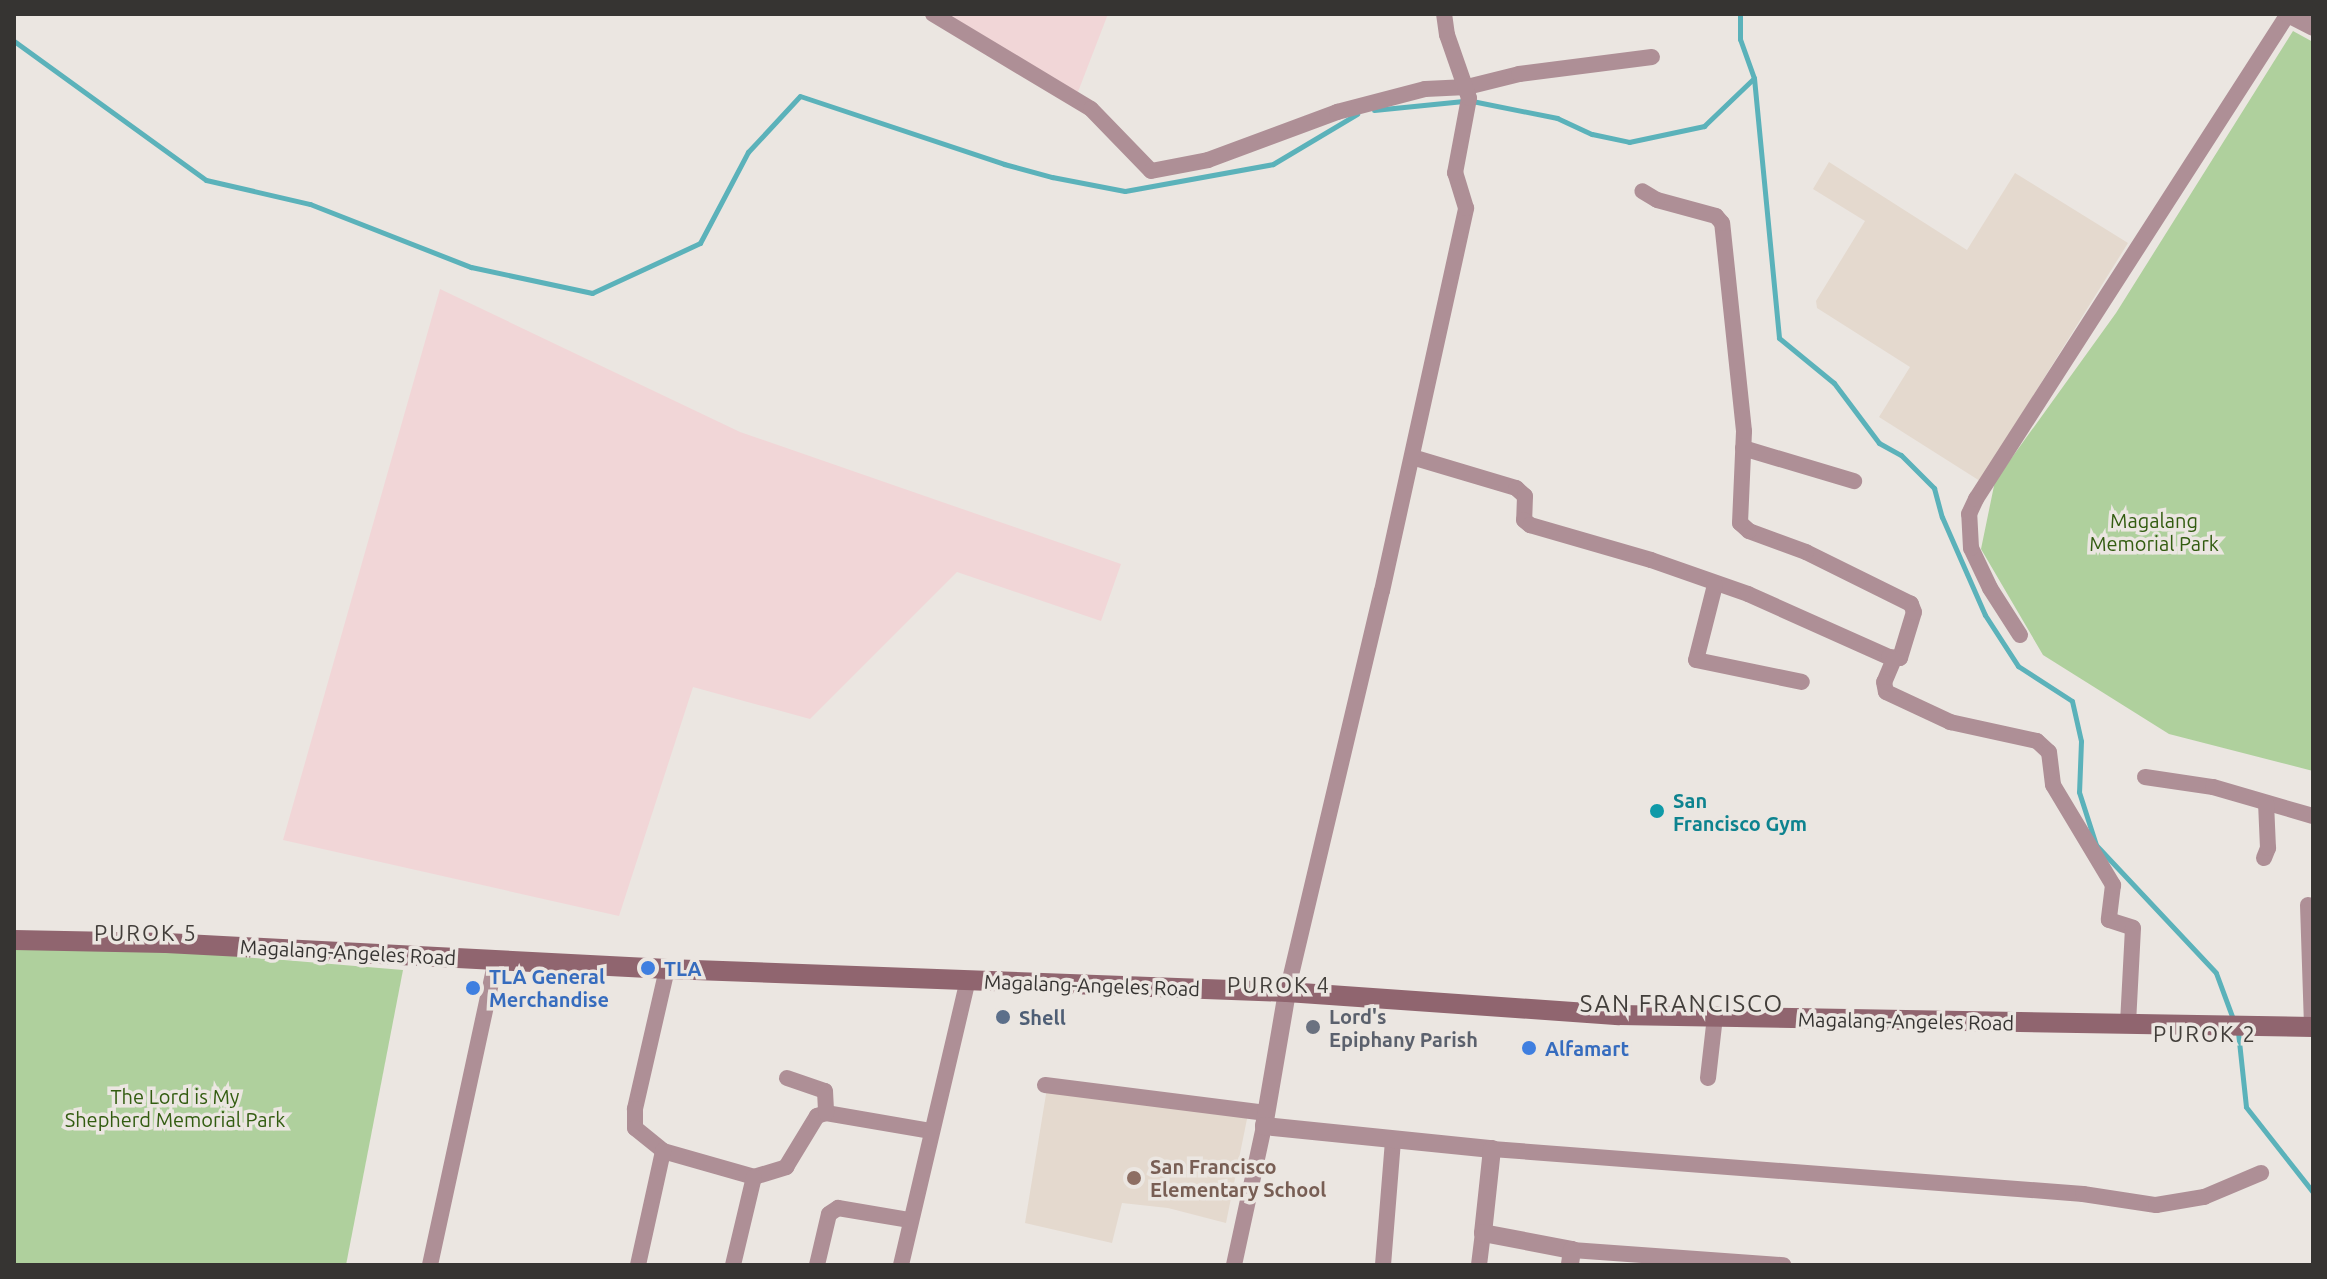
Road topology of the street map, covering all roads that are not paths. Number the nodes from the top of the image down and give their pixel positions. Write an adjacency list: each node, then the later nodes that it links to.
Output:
1 (933, 14): 6 (street)
2 (1444, 14): 6 (street)
3 (2288, 14): 4 (street); 12 (street)
4 (2313, 27)
5 (1652, 57): 6 (street)
6 (1467, 87): 9 (street)
7 (1642, 191): 8 (street)
8 (1743, 448): 10 (street); 13 (street)
9 (1412, 457): 11 (street); 24 (street)
10 (1854, 481)
11 (1715, 585): 13 (street); 14 (street)
12 (2020, 635)
13 (1894, 659): 26 (street)
14 (1802, 682)
15 (2145, 777): 16 (street)
16 (2266, 803): 17 (street); 18 (street)
17 (2313, 816)
18 (2264, 858)
19 (2308, 905): 27 (street)
20 (14, 940): 21 (main road, Magalang-Angeles Road)
21 (496, 959): 22 (main road, Magalang-Angeles Road); 43 (street)
22 (667, 969): 23 (main road, Magalang-Angeles Road); 36 (street)
23 (968, 980): 24 (main road, Magalang-Angeles Road); 33 (street)
24 (1287, 992): 25 (main road, Magalang-Angeles Road); 32 (street)
25 (1715, 1017): 26 (main road, Magalang-Angeles Road); 29 (street)
26 (2128, 1025): 27 (main road, Magalang-Angeles Road)
27 (2313, 1027)
28 (787, 1078): 31 (street)
29 (1708, 1078)
30 (1045, 1085): 32 (street)
31 (826, 1113): 33 (street); 38 (street)
32 (1265, 1120): 34 (street); 48 (street)
33 (931, 1131): 39 (street)
34 (1393, 1140): 35 (street); 49 (street)
35 (1492, 1149): 37 (street); 40 (street)
36 (663, 1151): 38 (street); 44 (street)
37 (2261, 1173)
38 (754, 1177): 45 (street)
39 (910, 1220): 46 (street); 47 (street)
40 (1483, 1233): 41 (street); 50 (street)
41 (1571, 1258): 42 (street)
42 (1699, 1262): 51 (street)
43 (430, 1265)
44 (638, 1265)
45 (733, 1265)
46 (817, 1265)
47 (901, 1265)
48 (1234, 1265)
49 (1383, 1265)
50 (1479, 1265)
51 (1783, 1265)

